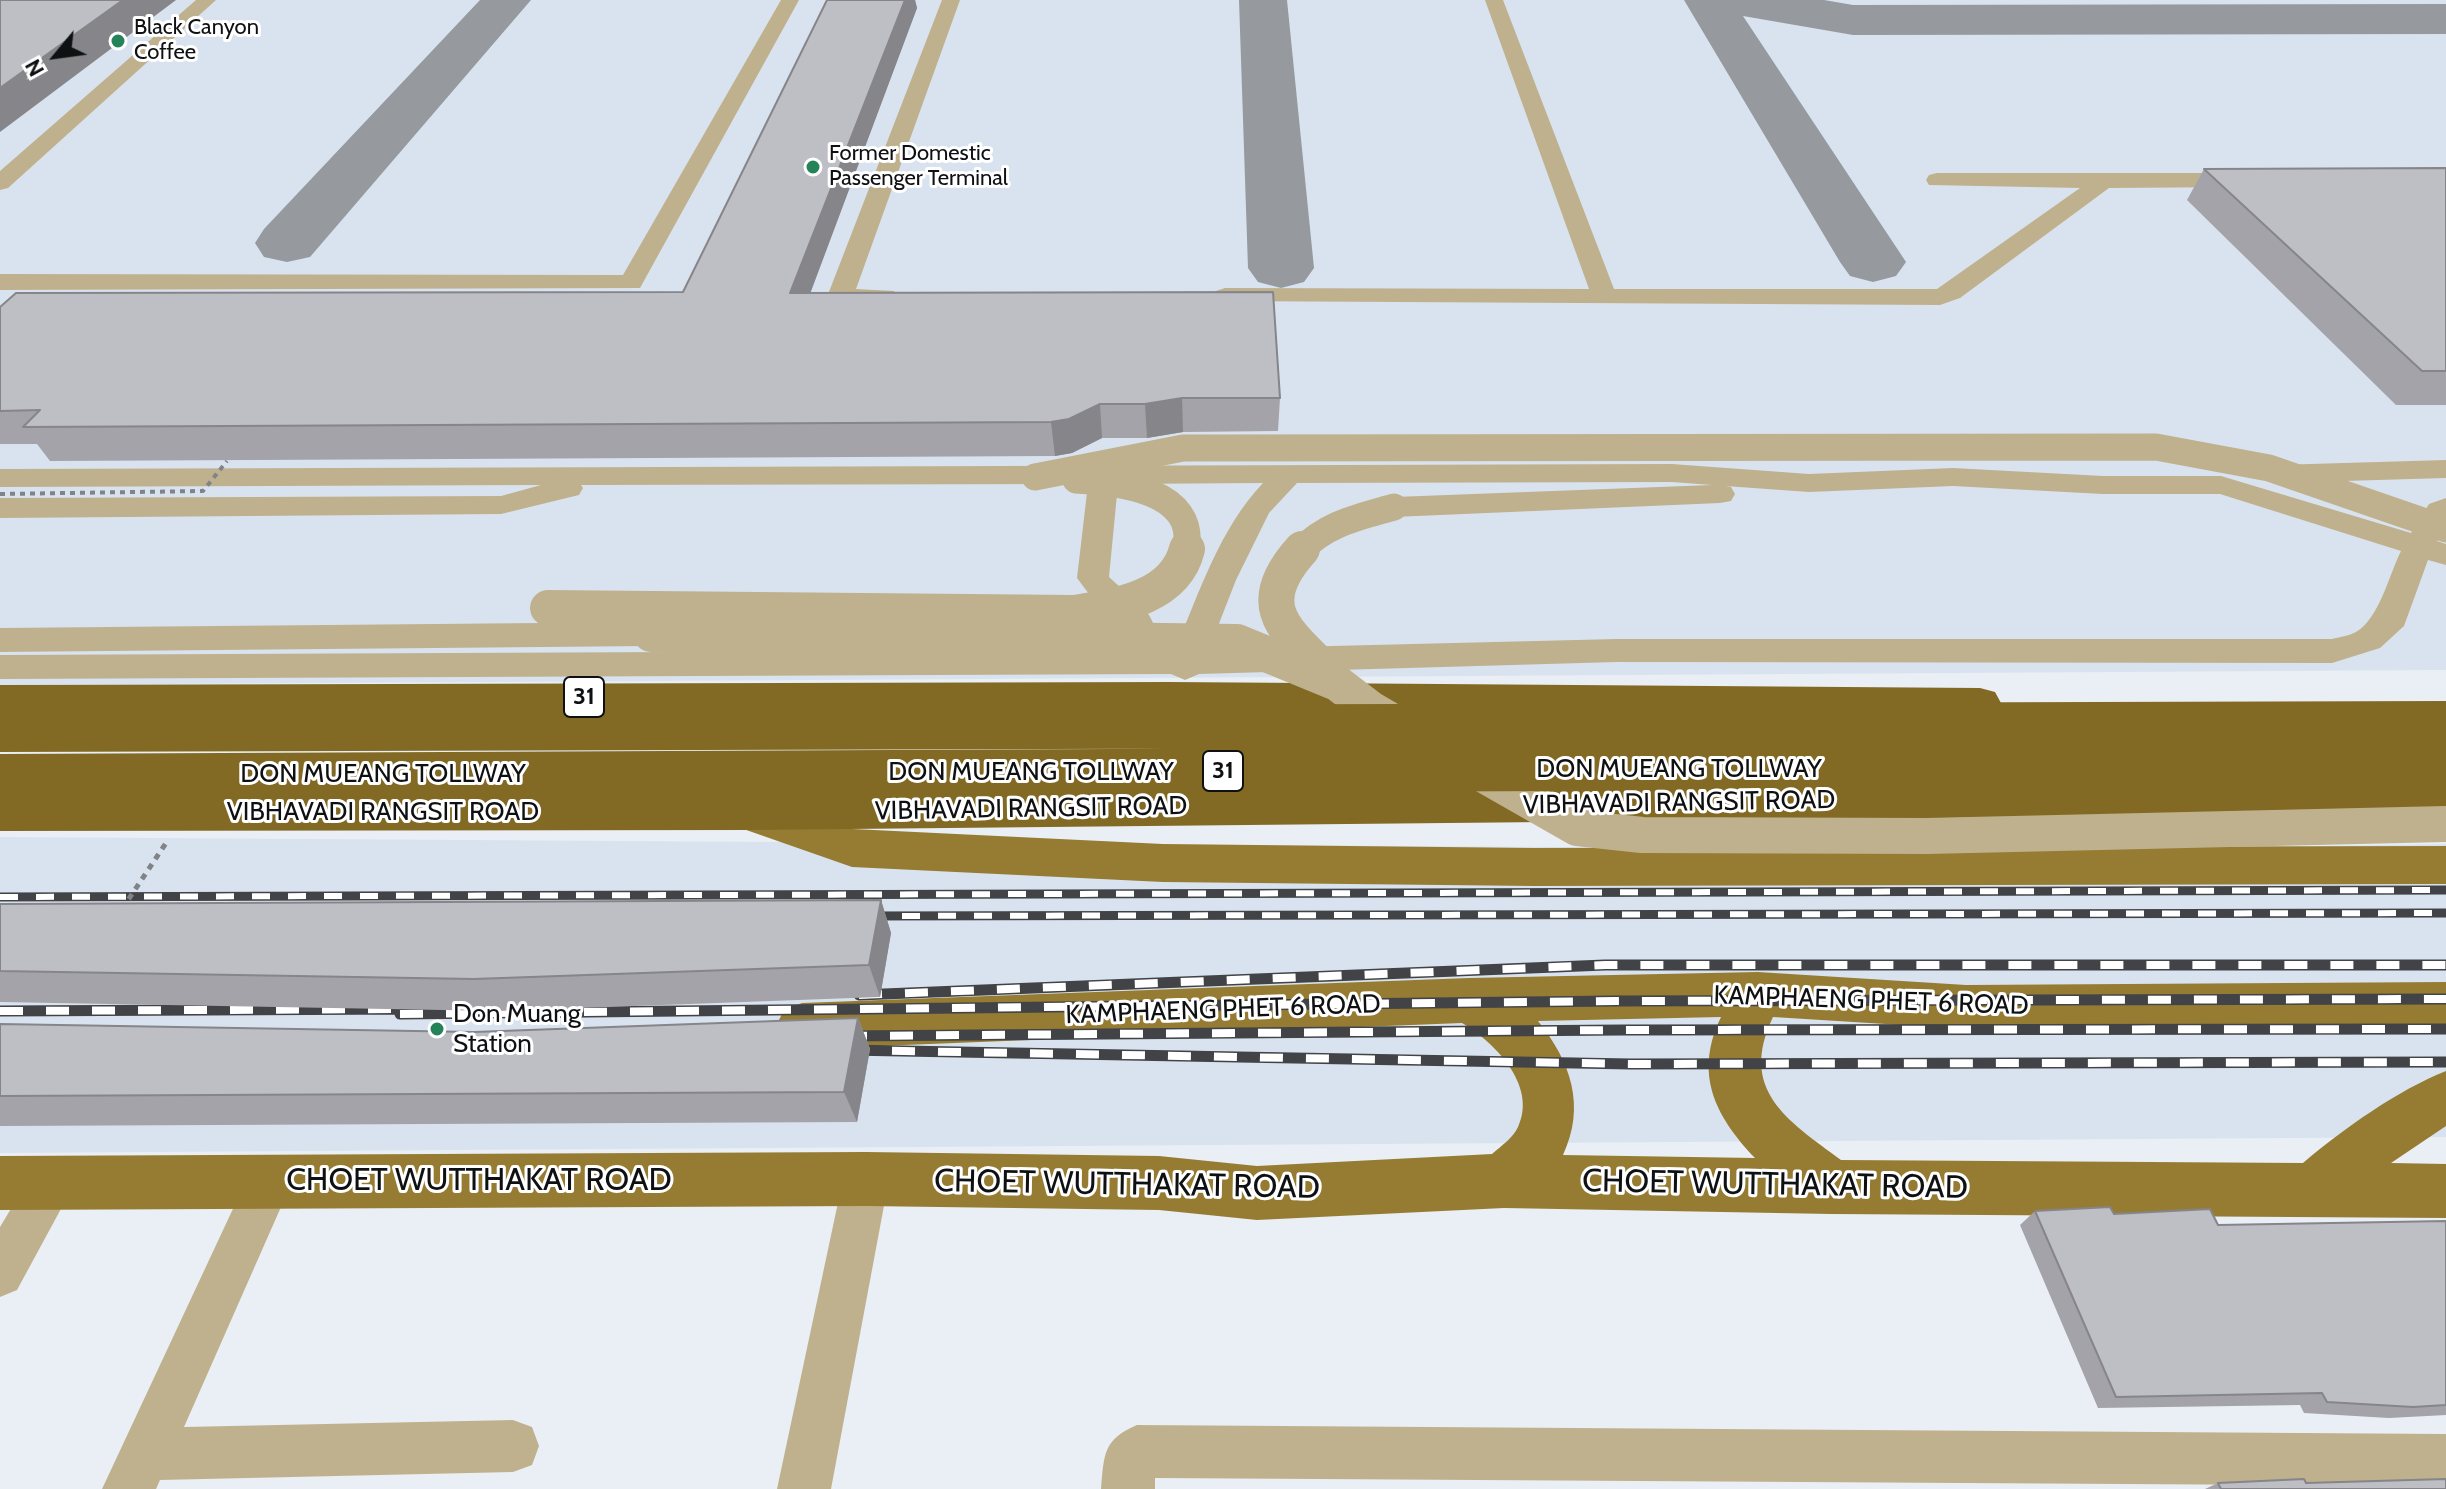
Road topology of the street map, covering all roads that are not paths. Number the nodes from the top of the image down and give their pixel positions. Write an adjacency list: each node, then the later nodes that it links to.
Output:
1 (207, 0): 8 (street)
2 (790, 0): 9 (street)
3 (951, 0): 10 (street)
4 (1494, 0): 12 (street)
5 (1937, 180): 7 (street)
6 (2272, 180): 7 (street)
7 (2107, 181): 12 (street)
8 (0, 183)
9 (0, 282)
10 (902, 296)
11 (1199, 296): 12 (street)
12 (1604, 296)
13 (2446, 469): 19 (street)
14 (1104, 474): 15 (street); 17 (street); 25 (street)
15 (1289, 474): 18 (street); 27 (street)
16 (1035, 477): 20 (street); 22 (street, bridge); 23 (street, bridge)
17 (0, 478)
18 (1809, 483): 19 (street); 28 (street, bridge)
19 (2103, 485): 22 (street)
20 (0, 508)
21 (2446, 508): 22 (street)
22 (2437, 544): 27 (street)
23 (398, 637): 24 (street); 28 (street, bridge)
24 (0, 640)
25 (1143, 662): 26 (street); 27 (street)
26 (0, 667)
27 (1178, 680): 29 (highway, 31); 30 (highway, 31)
28 (1337, 683): 38 (street, bridge)
29 (0, 700)
30 (2446, 706)
31 (2446, 723): 32 (highway, DON MUEANG TOLLWAY / 31, bridge)
32 (0, 730)
33 (2446, 765): 34 (highway, DON MUEANG TOLLWAY / 31, bridge)
34 (0, 776)
35 (2446, 796): 36 (highway, VIBHAVADI RANGSIT ROAD / 31)
36 (748, 812): 37 (highway, VIBHAVADI RANGSIT ROAD / 31); 39 (main road)
37 (0, 813)
38 (2446, 824)
39 (2446, 865)
40 (1758, 994): 41 (main road, KAMPHAENG PHET 6 ROAD); 42 (main road, KAMPHAENG PHET 6 ROAD); 49 (main road)
41 (1469, 1000): 43 (main road, KAMPHAENG PHET 6 ROAD); 46 (main road)
42 (2446, 1004)
43 (752, 1028)
44 (2446, 1096): 50 (main road)
45 (866, 1179): 46 (main road, CHOET WUTTHAKAT ROAD); 47 (main road, CHOET WUTTHAKAT ROAD); 56 (street)
46 (1504, 1181): 49 (main road, CHOET WUTTHAKAT ROAD)
47 (269, 1182): 48 (main road, CHOET WUTTHAKAT ROAD); 55 (street)
48 (26, 1183): 52 (street)
49 (1831, 1187): 50 (main road, CHOET WUTTHAKAT ROAD)
50 (2314, 1190): 51 (main road, CHOET WUTTHAKAT ROAD)
51 (2446, 1191)
52 (0, 1273)
53 (513, 1446): 55 (street)
54 (2446, 1460): 57 (street)
55 (137, 1472)
56 (804, 1489)
57 (1128, 1489)

